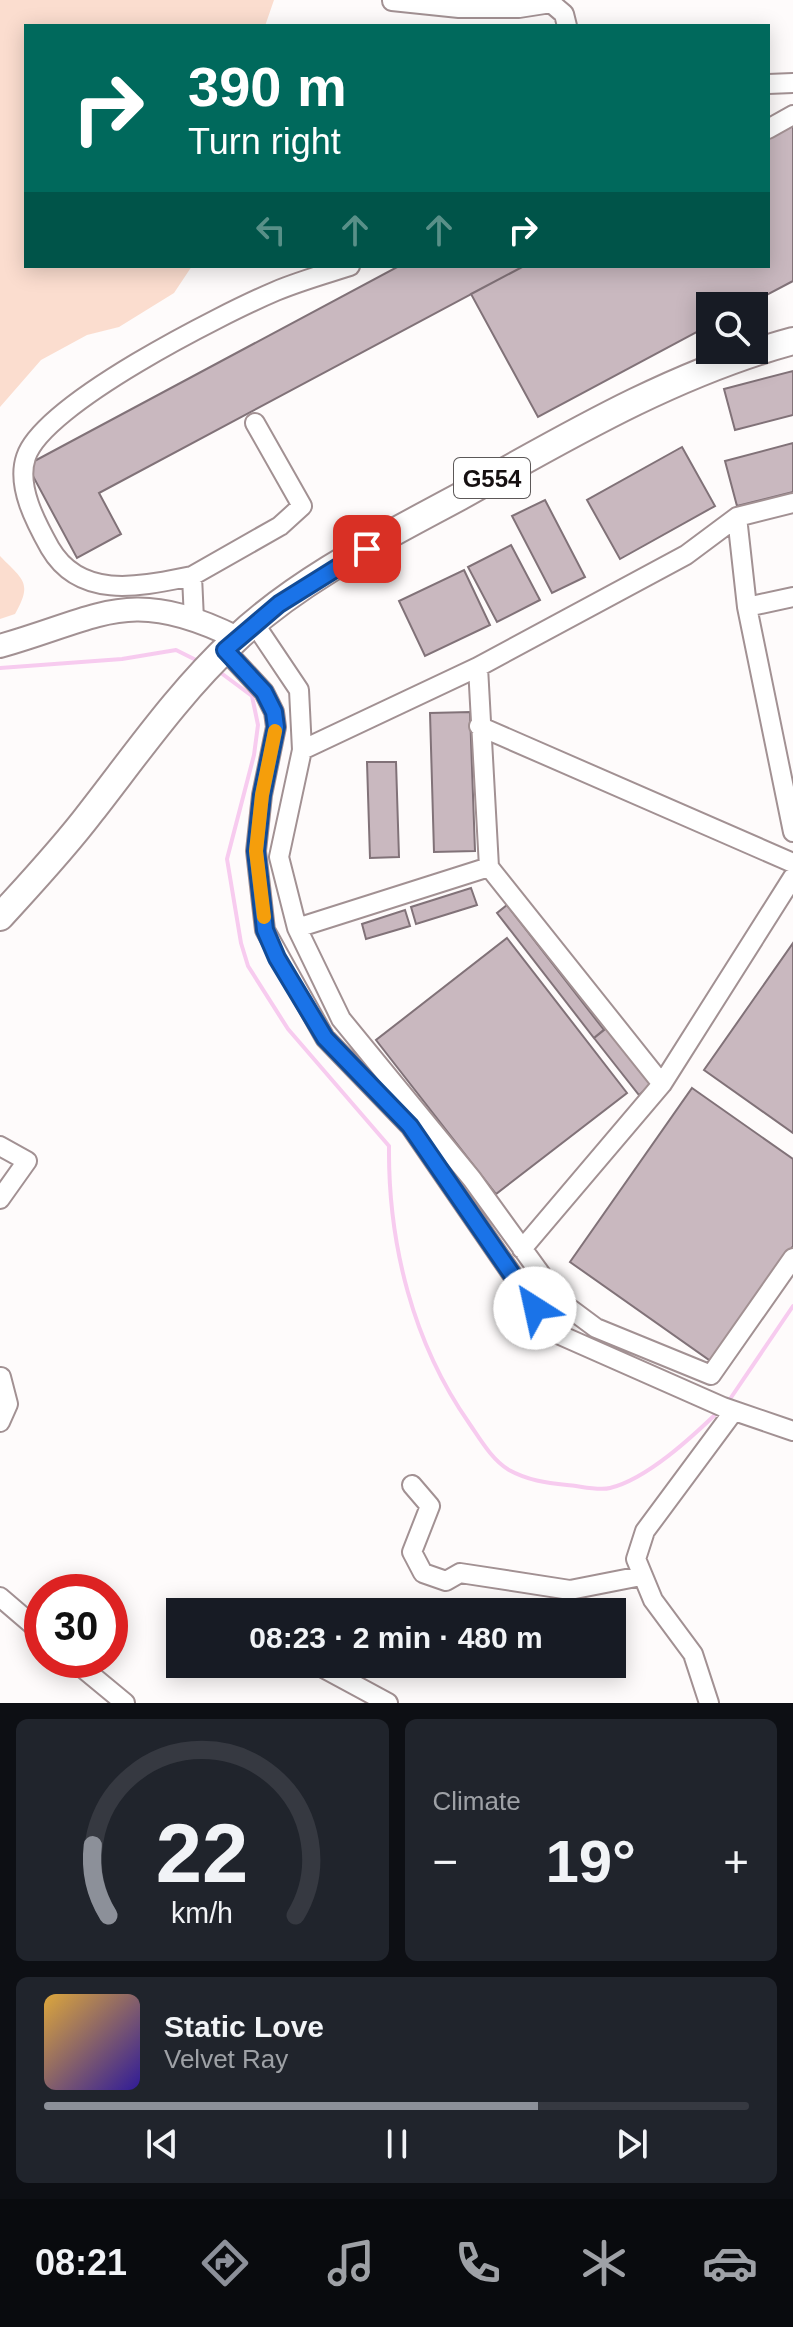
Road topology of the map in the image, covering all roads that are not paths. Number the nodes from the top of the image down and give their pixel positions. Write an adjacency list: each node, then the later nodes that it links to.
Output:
1 (392, 1): 2 (street)
2 (566, 24)
3 (793, 83): 4 (street)
4 (770, 84)
5 (793, 115): 6 (street)
6 (770, 128)
7 (344, 268): 12 (street)
8 (793, 341): 16 (highway, G554)
9 (255, 423): 12 (street)
10 (793, 503): 11 (street)
11 (737, 517): 14 (street); 18 (street)
12 (192, 576): 15 (street)
13 (793, 597): 14 (street)
14 (747, 607): 21 (street)
15 (194, 620): 16 (main road); 17 (main road)
16 (233, 642): 20 (street); 25 (highway, G554); 33 (street)
17 (0, 646)
18 (478, 667): 19 (street); 20 (street)
19 (479, 726): 22 (street); 23 (street)
20 (302, 750): 26 (street)
21 (793, 832)
22 (793, 863)
23 (489, 867): 26 (street); 27 (street)
24 (793, 877): 27 (street)
25 (0, 917)
26 (297, 928): 30 (street)
27 (662, 1084): 30 (street)
28 (0, 1146): 29 (street)
29 (0, 1199)
30 (522, 1249): 31 (street)
31 (793, 1258)
32 (1, 1377): 34 (street)
33 (721, 1406): 35 (street); 37 (street)
34 (0, 1422)
35 (793, 1431)
36 (412, 1485): 37 (street)
37 (641, 1576): 44 (street)
38 (0, 1597): 39 (street)
39 (24, 1618)
40 (95, 1678): 42 (street)
41 (342, 1678): 43 (street)
42 (125, 1703)
43 (388, 1703)
44 (709, 1703)

